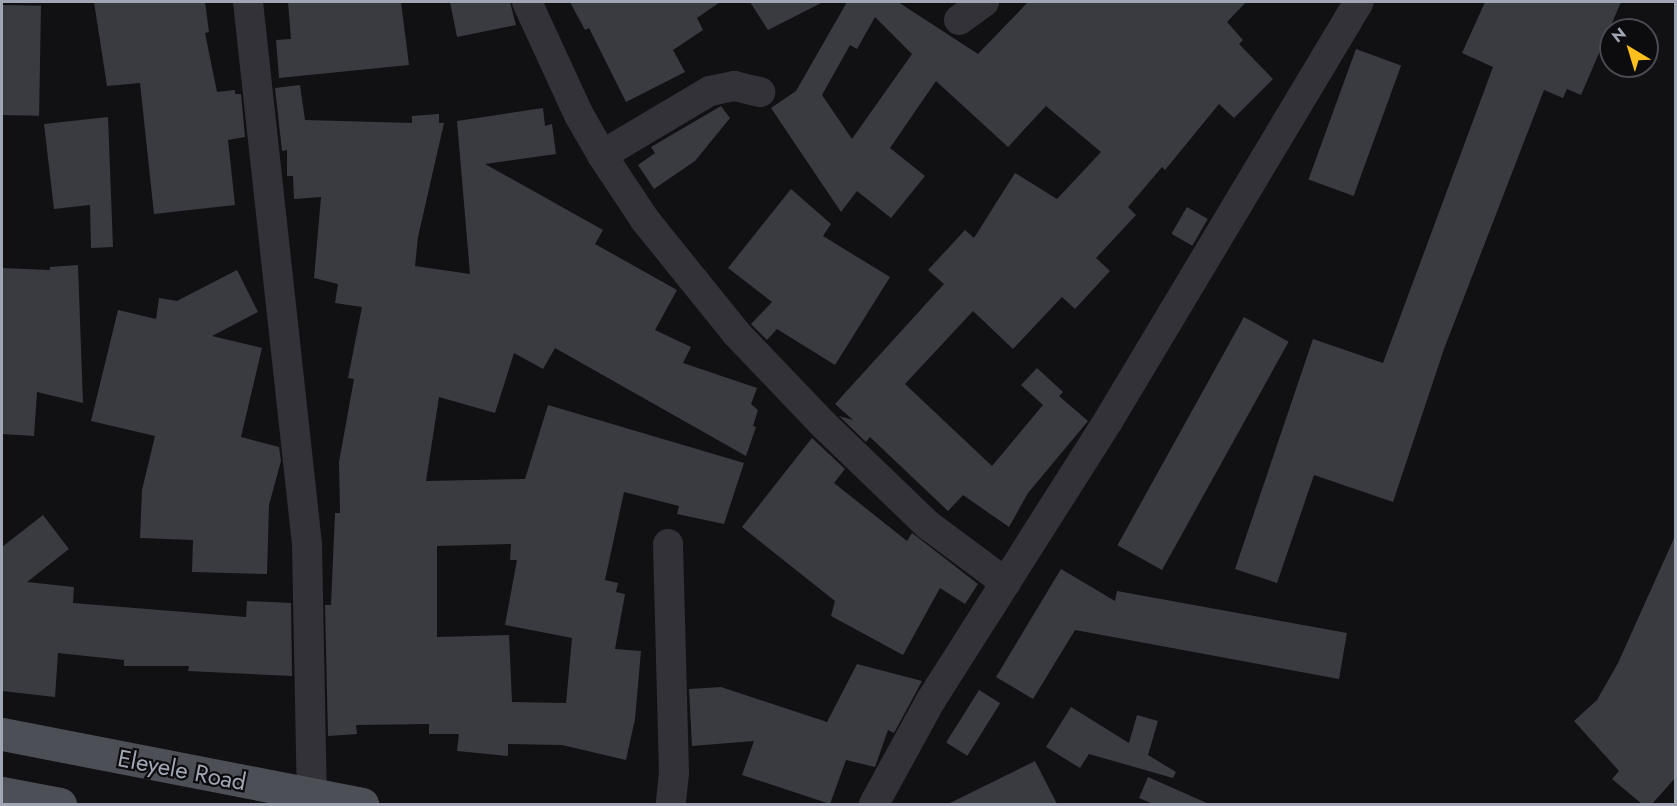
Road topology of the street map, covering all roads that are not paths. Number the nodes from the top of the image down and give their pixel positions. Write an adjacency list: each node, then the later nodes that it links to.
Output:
1 (248, 2): 12 (street)
2 (527, 2): 7 (street)
3 (984, 2): 5 (street)
4 (1359, 2): 9 (street)
5 (959, 20)
6 (760, 92): 7 (street)
7 (602, 155): 9 (street)
8 (668, 544): 15 (street)
9 (1006, 583): 16 (street)
10 (2, 734): 12 (main road, Eleyele Road)
11 (2, 793): 13 (main road)
12 (312, 795): 14 (main road, Eleyele Road)
13 (60, 804)
14 (362, 804)
15 (671, 804)
16 (874, 804)

